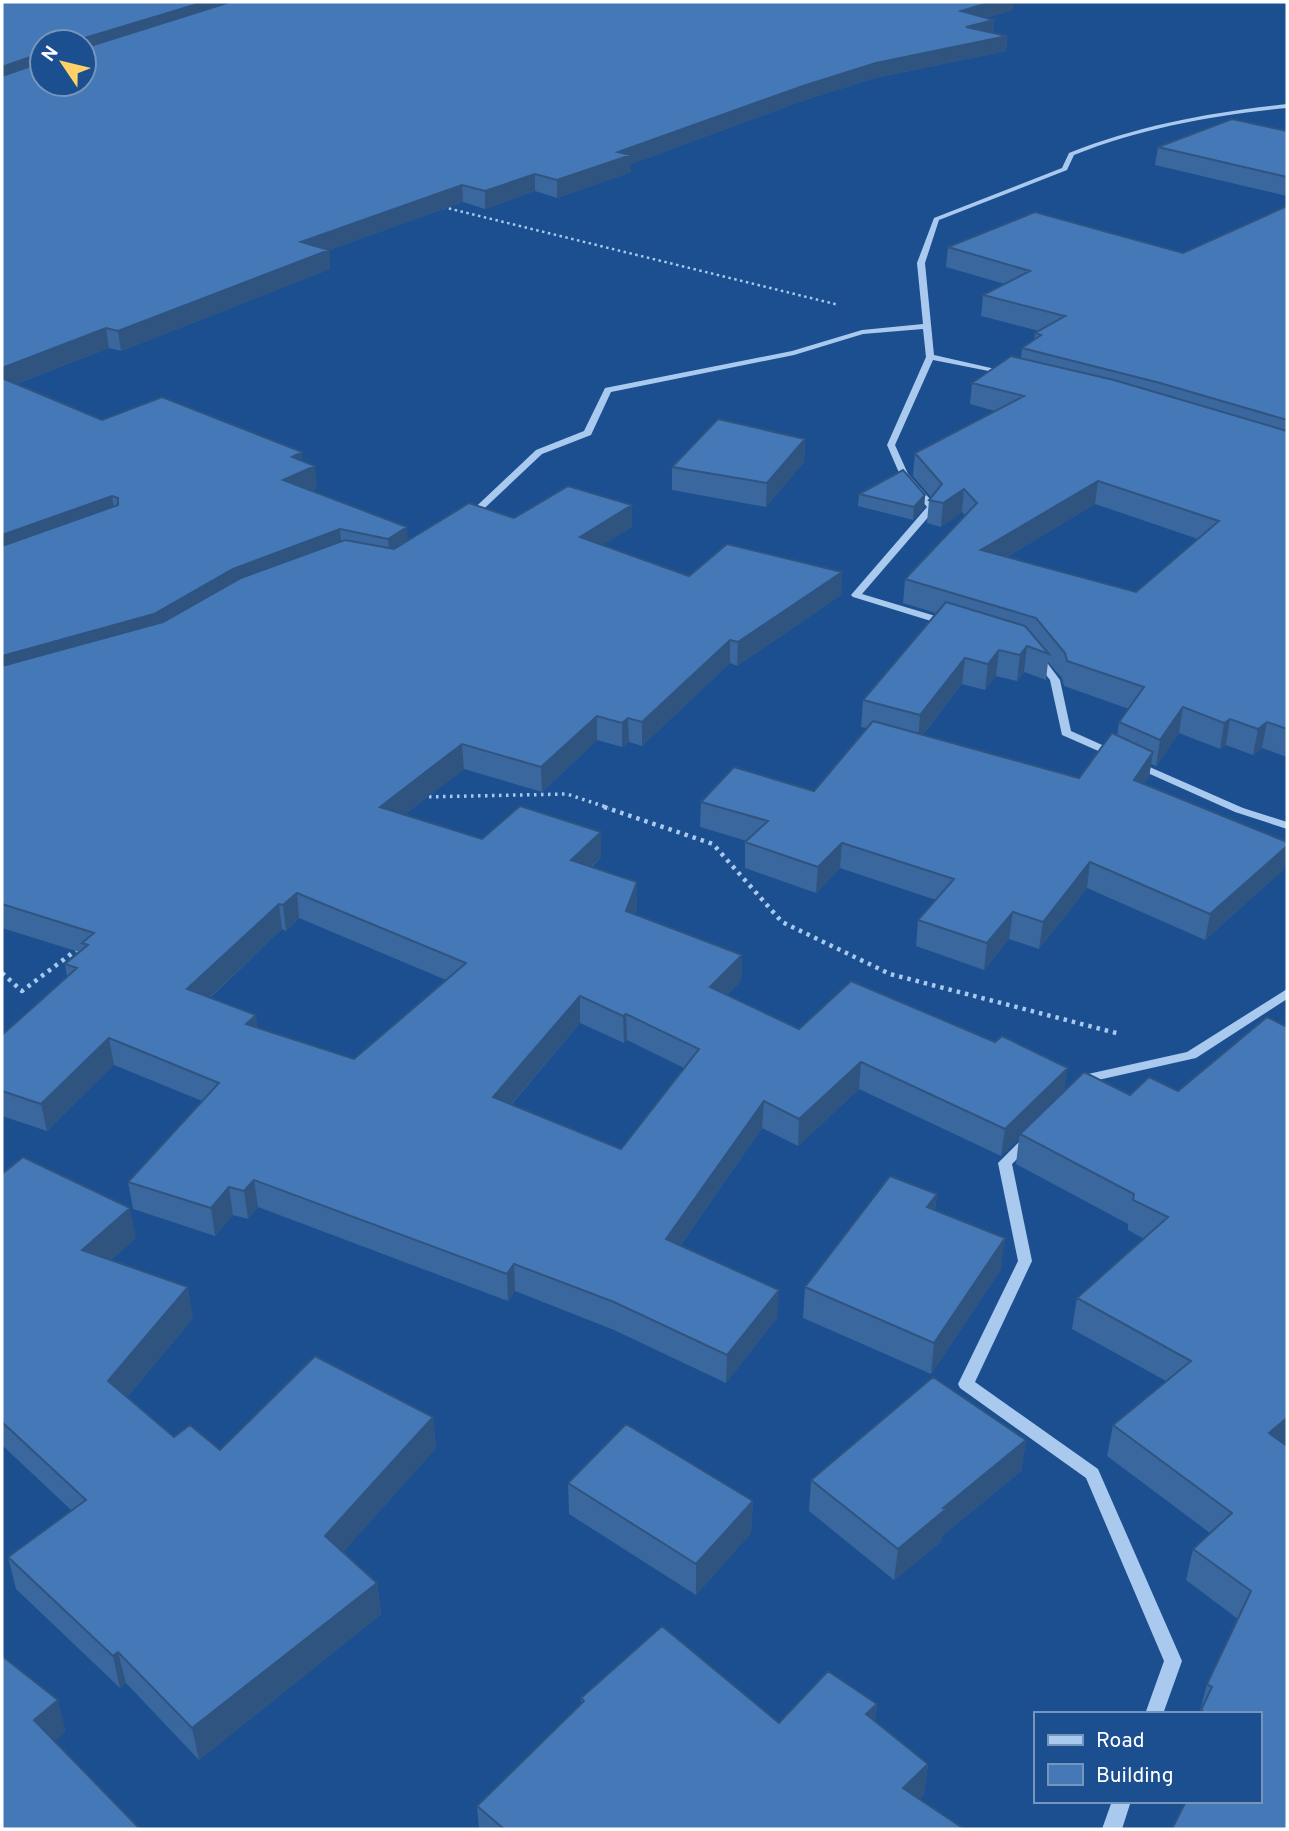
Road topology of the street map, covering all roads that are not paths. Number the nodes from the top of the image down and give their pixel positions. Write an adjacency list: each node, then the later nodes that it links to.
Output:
1 (1287, 106): 2 (street)
2 (927, 326): 3 (street); 5 (street)
3 (930, 357): 4 (street); 6 (street)
4 (1014, 374)
5 (461, 523)
6 (962, 627)
7 (1028, 647): 8 (street)
8 (1287, 827)
9 (1287, 993): 10 (street)
10 (1074, 1096)
11 (1035, 1134): 12 (street)
12 (1155, 1712)
13 (1121, 1803): 14 (street)
14 (1112, 1829)

